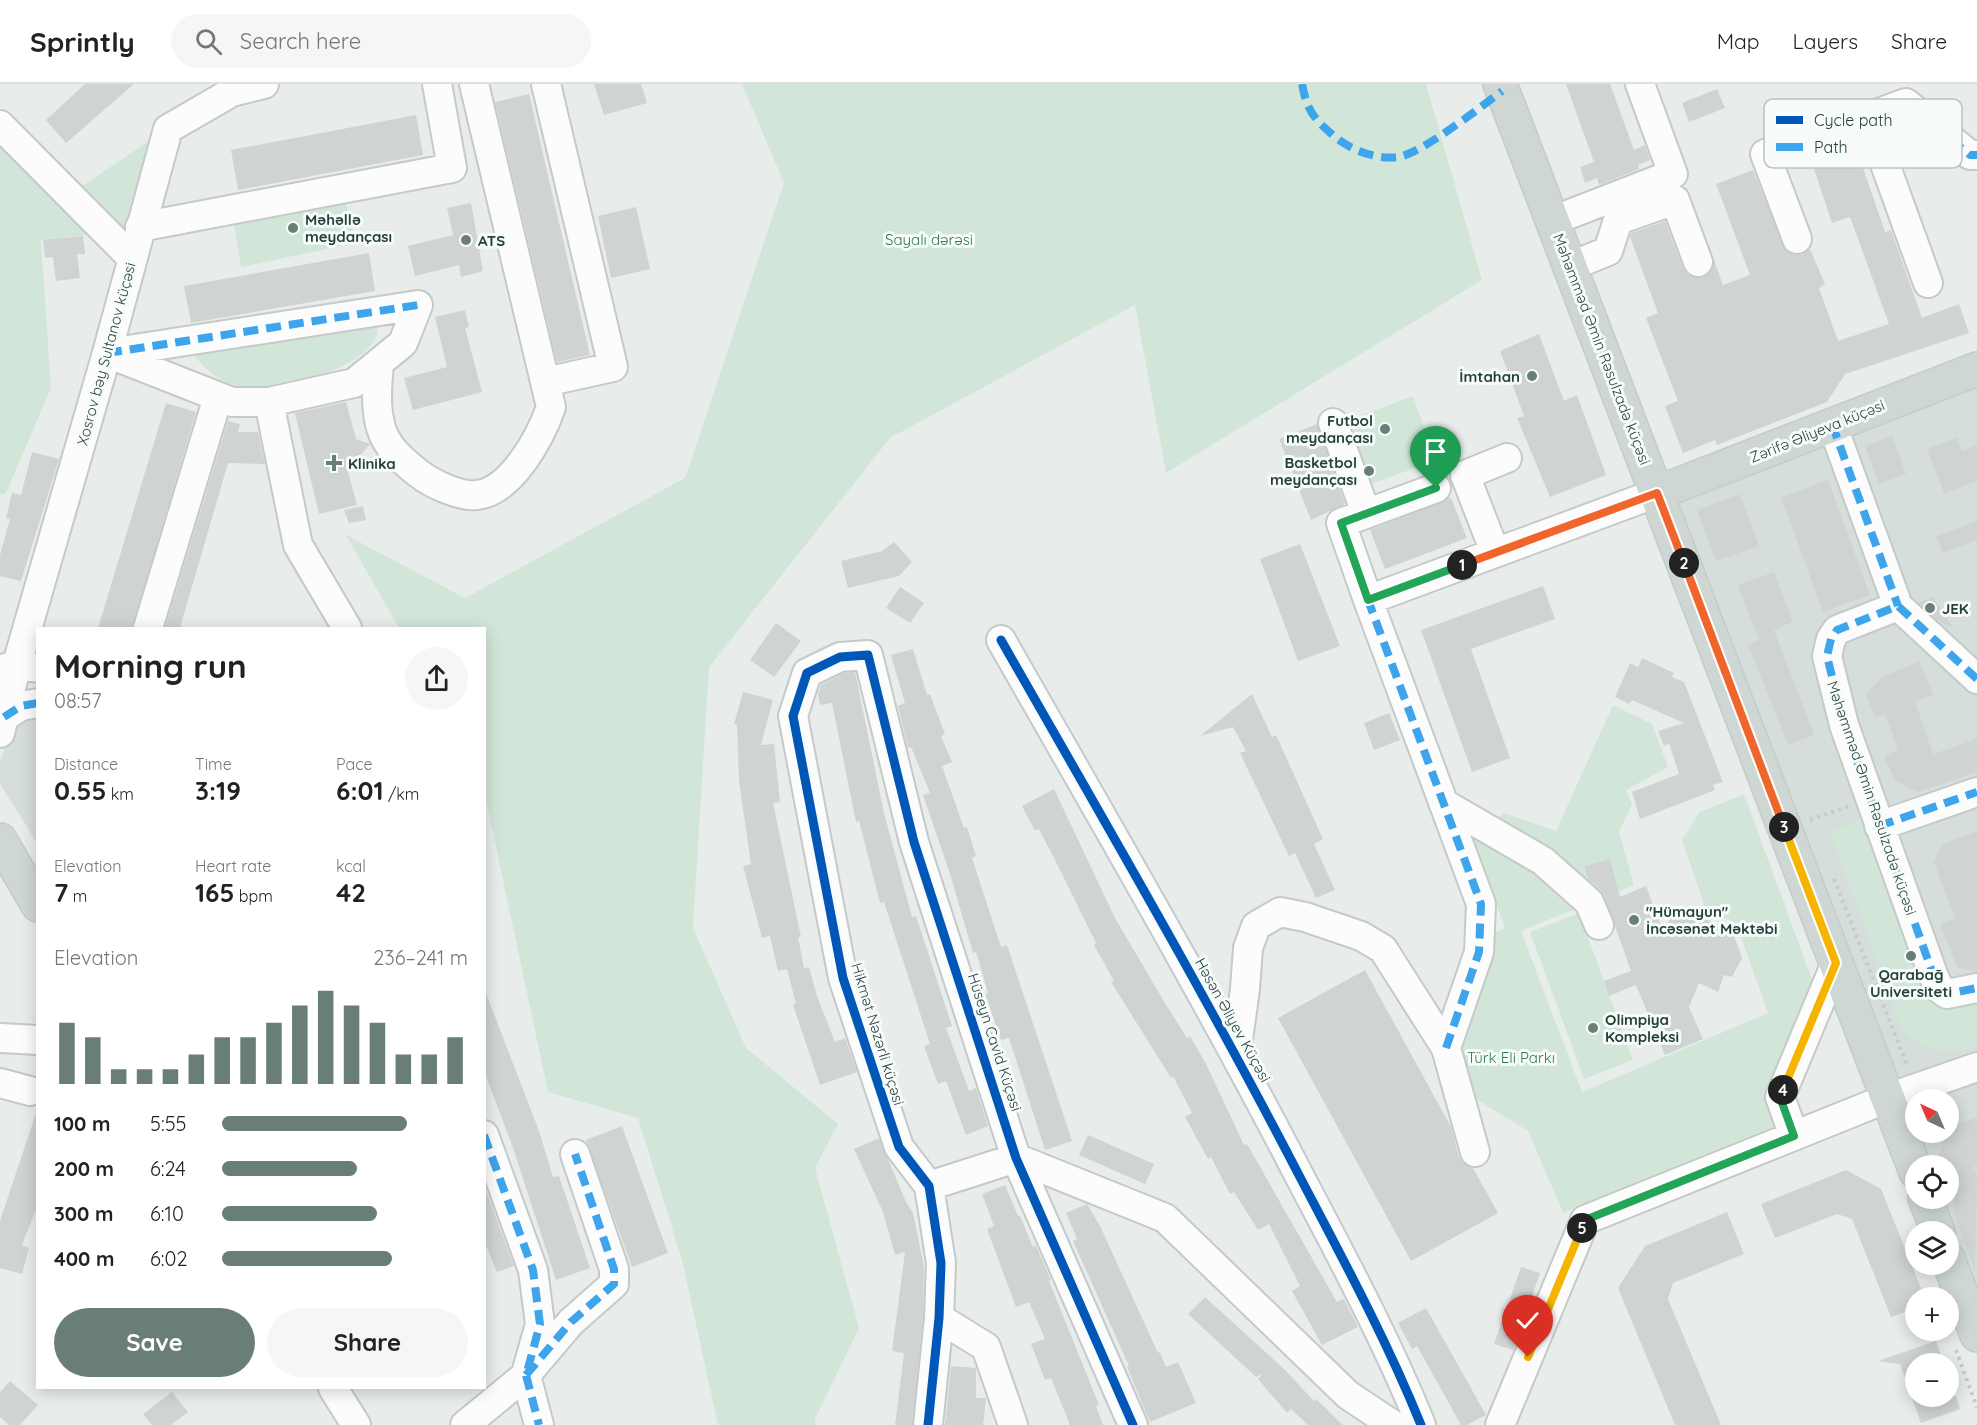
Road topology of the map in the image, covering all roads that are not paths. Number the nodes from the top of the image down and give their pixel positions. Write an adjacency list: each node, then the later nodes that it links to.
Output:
1 (264, 84): 13 (street, Xosrov bəy Sultanov küçəsi)
2 (437, 84): 13 (street)
3 (474, 84): 22 (street)
4 (546, 84): 22 (street)
5 (1500, 84): 12 (main road, Məhəmməd Əmin Rəsulzadə küçəsi)
6 (1640, 84): 12 (street)
7 (0, 125): 15 (street)
8 (1962, 148): 9 (street)
9 (1977, 155)
10 (1770, 168): 14 (street)
11 (1886, 168): 18 (street)
12 (1552, 221): 17 (main road, Məhəmməd Əmin Rəsulzadə küçəsi)
13 (140, 227): 15 (street, Xosrov bəy Sultanov küçəsi)
14 (1797, 239)
15 (132, 258): 19 (street, Xosrov bəy Sultanov küçəsi)
16 (1698, 262): 17 (street)
17 (1569, 267): 29 (main road, Məhəmməd Əmin Rəsulzadə küçəsi)
18 (1928, 283)
19 (107, 353): 20 (street); 23 (street); 38 (street, Xosrov bəy Sultanov küçəsi)
20 (379, 364): 22 (street); 24 (street)
21 (1974, 376): 26 (main road, Zərifə Əliyeva küçəsi)
22 (545, 382)
23 (218, 397): 24 (street); 34 (street)
24 (269, 402): 35 (street)
25 (1333, 423): 30 (street)
26 (1832, 424): 29 (main road, Zərifə Əliyeva küçəsi); 33 (street)
27 (1507, 458): 31 (street)
28 (1436, 488): 30 (street)
29 (1657, 493): 31 (street); 48 (main road, Məhəmməd Əmin Rəsulzadə küçəsi)
30 (1366, 513): 32 (street)
31 (1495, 552): 32 (street)
32 (1368, 600): 43 (street)
33 (1898, 606): 39 (street); 44 (street, Məhəmməd Əmin Rəsulzadə küçəsi)
34 (148, 627)
35 (346, 627)
36 (1001, 640): 53 (street, Həsən Əliyev Küçəsi)
37 (868, 655): 63 (street, Hüseyn Cavid Küçəsi); 64 (street, Hikmət Nəzərli küçəsi)
38 (18, 667): 41 (street, Xosrov bəy Sultanov küçəsi)
39 (1977, 679)
40 (36, 703): 41 (street)
41 (2, 725)
42 (1977, 792): 44 (street)
43 (1443, 803): 47 (street); 52 (street)
44 (1879, 826): 49 (street, Məhəmməd Əmin Rəsulzadə küçəsi)
45 (0, 840): 46 (main road)
46 (36, 901)
47 (1599, 925)
48 (1836, 963): 57 (main road, Məhəmməd Əmin Rəsulzadə küçəsi); 58 (street)
49 (1977, 988)
50 (0, 1038): 51 (street)
51 (36, 1040)
52 (1446, 1048): 53 (street); 60 (street)
53 (1236, 1054): 77 (street, Həsən Əliyev Küçəsi)
54 (1977, 1067): 57 (street)
55 (0, 1083): 56 (street)
56 (30, 1091)
57 (1888, 1098): 58 (street); 62 (main road, Məhəmməd Əmin Rəsulzadə küçəsi)
58 (1794, 1136): 78 (street)
59 (486, 1141): 68 (street)
60 (1476, 1152)
61 (575, 1154): 68 (street)
62 (1910, 1155)
63 (1016, 1158): 64 (street); 75 (street, Hüseyn Cavid Küçəsi); 76 (street)
64 (929, 1186): 66 (street, Hikmət Nəzərli küçəsi)
65 (1951, 1275): 67 (main road)
66 (939, 1318): 73 (street, Hikmət Nəzərli küçəsi); 74 (street)
67 (1965, 1338)
68 (526, 1375): 71 (street); 72 (street)
69 (334, 1389): 70 (street)
70 (356, 1425)
71 (465, 1425)
72 (539, 1425)
73 (928, 1425)
74 (1013, 1425)
75 (1133, 1425)
76 (1393, 1425)
77 (1421, 1425)
78 (1500, 1425)

